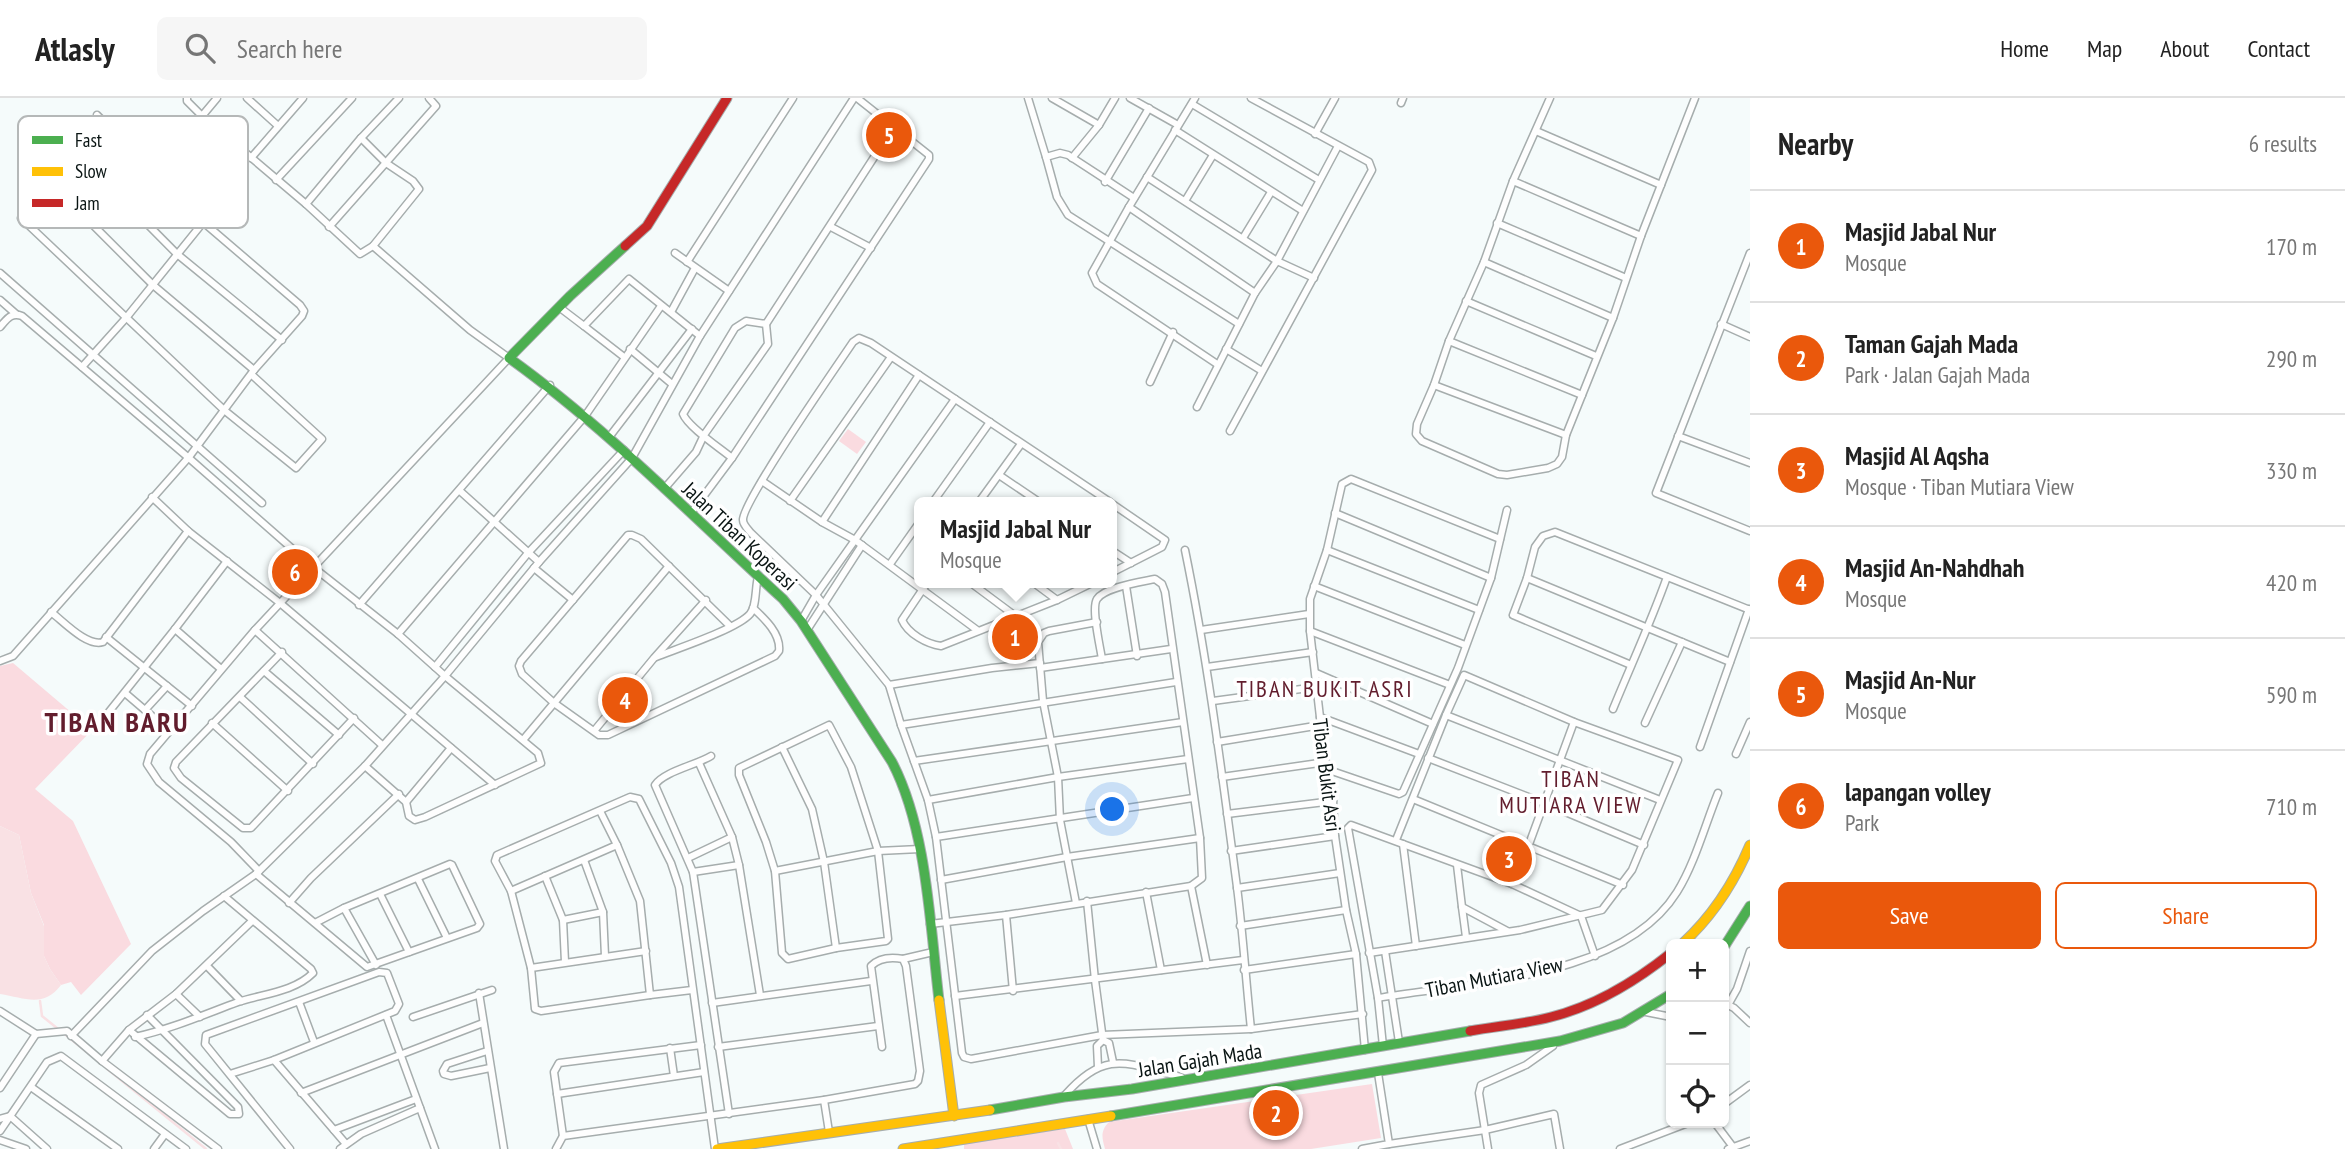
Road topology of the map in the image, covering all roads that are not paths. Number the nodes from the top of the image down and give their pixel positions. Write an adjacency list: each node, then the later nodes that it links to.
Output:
1 (187, 98): 22 (street)
2 (217, 98): 22 (street)
3 (247, 98): 23 (street)
4 (302, 98): 23 (street)
5 (352, 98): 38 (street)
6 (399, 98): 29 (street)
7 (429, 98): 36 (street)
8 (727, 98): 78 (main road)
9 (793, 98): 66 (street)
10 (856, 98): 25 (street); 73 (street)
11 (1028, 98): 33 (street)
12 (1052, 98): 24 (street)
13 (1115, 98): 24 (street)
14 (1130, 98): 21 (street)
15 (1251, 98): 28 (street)
16 (1324, 98): 19 (street)
17 (1550, 98): 27 (street)
18 (1695, 98): 42 (street)
19 (1334, 100): 28 (street)
20 (1194, 101): 26 (street); 39 (street)
21 (1149, 108): 26 (street); 41 (street)
22 (202, 116)
23 (277, 125): 34 (street)
24 (1099, 125): 35 (street)
25 (892, 128): 51 (street); 61 (street)
26 (1176, 128): 32 (street); 37 (street)
27 (1536, 131): 40 (street); 42 (street)
28 (1315, 134): 30 (street)
29 (361, 138): 36 (street); 46 (street)
30 (1338, 146): 39 (street); 70 (street)
31 (248, 155): 34 (street)
32 (1213, 155): 43 (street); 45 (street)
33 (1046, 157): 35 (street); 59 (street)
34 (251, 158): 38 (street)
35 (1072, 158): 41 (street)
36 (386, 163): 50 (street); 60 (street)
37 (1147, 177): 44 (street); 45 (street)
38 (276, 180): 46 (street)
39 (1320, 180): 48 (street)
40 (1513, 181): 49 (street); 57 (street)
41 (1105, 182): 44 (street)
42 (1661, 185): 57 (street)
43 (1271, 192): 48 (street); 58 (street)
44 (1134, 198): 47 (street)
45 (1185, 201): 58 (street)
46 (306, 204): 50 (street)
47 (1129, 207): 59 (street); 74 (street)
48 (1303, 212): 65 (street)
49 (1497, 223): 67 (street); 71 (street)
50 (329, 227): 60 (street)
51 (831, 227): 61 (street); 83 (street)
52 (32, 228): 81 (street)
53 (96, 228): 72 (street)
54 (151, 228): 63 (street)
55 (198, 228): 63 (street)
56 (210, 228): 92 (street)
57 (1641, 236): 71 (street)
58 (1243, 238): 65 (street)
59 (1110, 242): 84 (street); 89 (street)
60 (373, 246): 100 (street)
61 (871, 248): 127 (street)
62 (675, 253): 66 (street)
63 (177, 254): 72 (street); 92 (street)
64 (1749, 257): 85 (street)
65 (1278, 261): 70 (street); 74 (street)
66 (687, 262): 68 (street)
67 (1484, 262): 76 (street); 82 (street)
68 (695, 268): 73 (street); 79 (street)
69 (0, 272): 96 (street)
70 (1314, 278): 103 (street)
71 (1626, 278): 82 (street)
72 (153, 285): 81 (street); 104 (street)
73 (729, 291): 90 (street)
74 (1255, 293): 84 (street)
75 (0, 300): 80 (street)
76 (1466, 301): 93 (street); 97 (street)
77 (661, 306): 79 (street); 86 (street); 94 (street)
78 (559, 307): 86 (street); 100 (main road)
79 (671, 312): 88 (street)
80 (16, 314): 87 (street); 102 (street)
81 (126, 318): 96 (street); 114 (street)
82 (1613, 318): 97 (street)
83 (766, 324): 118 (street); 118 (street)
84 (1239, 324): 95 (street)
85 (1721, 324): 91 (street); 121 (street)
86 (584, 326): 98 (street)
87 (0, 327)
88 (692, 329): 90 (street); 105 (street)
89 (1173, 332): 101 (street); 107 (street)
90 (700, 336): 108 (street)
91 (1750, 337)
92 (282, 340): 104 (street)
93 (1449, 341): 110 (street); 111 (street)
94 (630, 349): 98 (street); 105 (street)
95 (1226, 349): 101 (street); 103 (street)
96 (93, 355): 102 (street); 123 (street)
97 (1596, 356): 111 (street)
98 (624, 357): 115 (street)
99 (891, 357): 106 (street); 130 (street); 138 (street)
100 (509, 358): 109 (main road, Jalan Tiban Koperasi); 161 (street)
101 (1217, 363): 113 (street)
102 (82, 367): 125 (street)
103 (1262, 371): 117 (street)
104 (253, 373): 114 (street); 114 (street)
105 (659, 374): 108 (street); 120 (street)
106 (919, 375): 112 (street); 145 (street)
107 (1150, 382)
108 (672, 384): 126 (street)
109 (551, 385): 115 (main road, Jalan Tiban Koperasi); 132 (street)
110 (1434, 385): 119 (street); 119 (street)
111 (1582, 395): 119 (street)
112 (954, 399): 116 (street); 150 (street)
113 (1196, 407)
114 (224, 410): 123 (street)
115 (584, 416): 120 (main road, Jalan Tiban Koperasi); 144 (street)
116 (990, 422): 122 (street); 133 (street)
117 (1230, 431)
118 (704, 435): 127 (street); 131 (street)
119 (1566, 435)
120 (610, 436): 124 (main road, Jalan Tiban Koperasi)
121 (1678, 436): 128 (street); 148 (street)
122 (1021, 444): 129 (street); 136 (street)
123 (197, 446): 125 (street); 139 (street)
124 (624, 450): 126 (main road, Jalan Tiban Koperasi); 154 (street)
125 (189, 457): 137 (street); 161 (street)
126 (632, 458): 131 (main road, Jalan Tiban Koperasi); 157 (street)
127 (732, 458): 142 (street)
128 (1750, 463)
129 (999, 475): 134 (street); 135 (street)
130 (762, 481): 138 (street); 176 (street)
131 (664, 489): 142 (main road, Jalan Tiban Koperasi)
132 (460, 491): 144 (street); 182 (street)
133 (937, 497)
134 (984, 497)
135 (1032, 497)
136 (1102, 497)
137 (152, 498): 147 (street); 186 (street)
138 (790, 501): 145 (street)
139 (262, 503)
140 (1117, 507): 158 (street)
141 (1507, 510): 149 (street)
142 (691, 513): 164 (main road, Jalan Tiban Koperasi)
143 (1335, 513): 149 (street, Tiban Bukit Asri); 153 (street, Tiban Bukit Asri); 166 (street)
144 (495, 522): 154 (street); 199 (street)
145 (822, 522): 150 (street)
146 (914, 530): 159 (street)
147 (188, 531): 156 (street); 200 (street)
148 (1750, 531)
149 (1500, 539): 166 (street)
150 (855, 540): 151 (street); 176 (street)
151 (862, 545): 159 (street); 181 (street)
152 (1185, 550): 197 (street)
153 (1326, 550): 170 (street, Tiban Bukit Asri); 184 (street)
154 (528, 553): 157 (street); 213 (street)
155 (1117, 554): 158 (street)
156 (227, 561): 180 (street); 193 (street)
157 (539, 562): 162 (street)
158 (1131, 563): 163 (street)
159 (890, 564): 168 (street)
160 (669, 566): 177 (street); 178 (street); 229 (street)
161 (313, 567): 180 (street); 182 (street)
162 (534, 568): 177 (street); 219 (street)
163 (1117, 570)
164 (758, 577): 183 (street); 189 (main road, Jalan Tiban Koperasi)
165 (1667, 577): 167 (street); 185 (street); 192 (street)
166 (1491, 578): 184 (street)
167 (1527, 578): 192 (street); 212 (street)
168 (914, 584)
169 (1126, 586): 190 (street); 203 (street); 206 (street)
170 (1314, 586): 187 (street, Tiban Bukit Asri); 202 (street)
171 (920, 588): 175 (street)
172 (978, 588): 188 (street)
173 (1041, 588): 179 (street)
174 (1082, 588): 179 (street)
175 (922, 590): 196 (street); 196 (street)
176 (816, 595): 181 (street); 189 (street)
177 (573, 600): 229 (street)
178 (706, 600): 191 (street); 207 (street)
179 (1057, 600): 188 (street)
180 (280, 603): 194 (street); 234 (street)
181 (823, 603): 195 (street); 221 (street)
182 (359, 605): 199 (street)
183 (753, 608): 191 (street); 246 (street)
184 (1479, 610): 202 (street)
185 (1749, 610): 210 (street)
186 (51, 612): 200 (street); 209 (street)
187 (1309, 614): 197 (street); 198 (street, Tiban Bukit Asri)
188 (1014, 615): 196 (street)
189 (801, 621): 195 (main road, Jalan Tiban Koperasi)
190 (1097, 622): 208 (street); 211 (street)
191 (730, 626): 207 (street)
192 (1649, 627): 201 (street); 212 (street)
193 (176, 629): 215 (street); 216 (street)
194 (255, 630): 204 (street); 216 (street)
195 (807, 630): 291 (main road, Jalan Tiban Koperasi)
196 (977, 630)
197 (1201, 630): 214 (street)
198 (1310, 631): 205 (street, Tiban Bukit Asri); 222 (street)
199 (398, 635): 213 (street)
200 (106, 637): 215 (street)
201 (1682, 642): 210 (street); 243 (street)
202 (1465, 645): 222 (street)
203 (1171, 649): 206 (street); 220 (street)
204 (282, 652): 217 (street); 236 (street)
205 (1314, 652): 214 (street); 218 (street, Tiban Bukit Asri)
206 (1137, 656): 208 (street)
207 (654, 658): 246 (street)
208 (1102, 659): 211 (street)
209 (0, 661)
210 (1730, 662): 253 (street)
211 (1040, 665): 221 (street); 227 (street)
212 (1630, 665): 231 (street)
213 (435, 667): 219 (street)
214 (1208, 667): 228 (street)
215 (144, 668): 223 (street); 225 (street)
216 (221, 669): 230 (street)
217 (264, 671): 226 (street); 247 (street)
218 (1316, 673): 224 (street, Tiban Bukit Asri); 244 (street)
219 (445, 677): 234 (street); 248 (street)
220 (1176, 682): 227 (street); 239 (street)
221 (889, 685): 245 (street)
222 (1450, 685): 244 (street)
223 (167, 686): 230 (street); 232 (street)
224 (1316, 687): 228 (street); 237 (street, Tiban Bukit Asri)
225 (125, 693): 232 (street); 233 (street)
226 (240, 696): 242 (street); 263 (street)
227 (1043, 701): 245 (street); 249 (street)
228 (1213, 701): 250 (street)
229 (554, 703): 246 (street); 248 (street)
230 (192, 706): 302 (street)
231 (1613, 709)
232 (145, 710): 238 (street)
233 (108, 713)
234 (411, 714): 251 (street); 254 (street)
235 (1446, 715): 240 (street, Tiban Mutiara View); 258 (street, Tiban Mutiara View); 261 (street)
236 (355, 718): 247 (street); 251 (street)
237 (1320, 721): 250 (street); 255 (street); 265 (street, Tiban Bukit Asri)
238 (159, 722)
239 (1183, 722): 249 (street); 259 (street)
240 (1574, 722): 261 (street); 275 (street, Tiban Mutiara View)
241 (1750, 722): 256 (street)
242 (212, 723): 269 (street); 269 (street)
243 (1645, 723)
244 (1433, 724): 255 (street)
245 (901, 725): 260 (street)
246 (594, 731)
247 (339, 735): 263 (street)
248 (523, 740): 268 (street)
249 (1049, 740): 260 (street); 267 (street)
250 (1217, 742): 266 (street)
251 (383, 745): 264 (street)
252 (782, 747): 293 (street); 297 (street); 300 (street)
253 (1700, 747)
254 (451, 748): 268 (street); 276 (street)
255 (1419, 754): 265 (street)
256 (1736, 754)
257 (711, 756): 262 (street)
258 (1428, 758): 273 (street, Tiban Mutiara View); 278 (street)
259 (1188, 759): 267 (street); 272 (street)
260 (914, 761): 274 (street)
261 (1559, 761): 275 (street); 278 (street)
262 (699, 763): 283 (street); 295 (street)
263 (313, 765): 269 (street)
264 (365, 766): 271 (street); 302 (street)
265 (1326, 766): 266 (street); 277 (street, Tiban Bukit Asri)
266 (1222, 776): 280 (street)
267 (1058, 777): 274 (street); 281 (street)
268 (495, 785): 276 (street)
269 (288, 791)
270 (1718, 793): 346 (street, Tiban Mutiara View)
271 (399, 794): 276 (street); 316 (street)
272 (1194, 798): 281 (street); 285 (street)
273 (1413, 799): 286 (street, Tiban Mutiara View); 290 (street)
274 (928, 800): 284 (street)
275 (1660, 800): 288 (street, Tiban Mutiara View)
276 (406, 802)
277 (1333, 802): 280 (street); 282 (street, Tiban Bukit Asri)
278 (1544, 803): 288 (street); 290 (street)
279 (600, 811): 287 (street); 311 (street); 360 (street)
280 (1227, 814): 292 (street)
281 (1060, 820): 284 (street); 294 (street)
282 (1335, 836): 292 (street); 303 (street, Tiban Bukit Asri)
283 (732, 837): 295 (street); 298 (street)
284 (936, 837): 306 (street)
285 (1200, 838): 294 (street); 309 (street)
286 (1400, 843): 299 (street); 336 (street); 343 (street)
287 (617, 845): 296 (street); 338 (street)
288 (1644, 845): 308 (street, Tiban Mutiara View)
289 (1750, 845): 334 (main road)
290 (1528, 848): 307 (street); 308 (street)
291 (920, 849): 293 (street); 329 (main road, Jalan Tiban Koperasi)
292 (1231, 851): 310 (street)
293 (878, 852): 297 (street); 337 (street)
294 (1067, 857): 306 (street); 317 (street)
295 (688, 858): 301 (street)
296 (584, 860): 304 (street); 322 (street)
297 (824, 862): 300 (street); 337 (street)
298 (739, 865): 301 (street); 365 (street)
299 (1457, 865): 307 (street); 319 (street)
300 (775, 871): 337 (street)
301 (693, 872): 373 (street)
302 (258, 873): 314 (street); 316 (street)
303 (1340, 873): 310 (street); 321 (street, Tiban Bukit Asri)
304 (545, 876): 311 (street); 325 (street)
305 (418, 878): 313 (street); 333 (street); 333 (street)
306 (941, 880): 327 (street)
307 (1512, 884): 324 (street)
308 (1623, 885): 324 (street, Tiban Mutiara View)
309 (1191, 886): 312 (street); 352 (street)
310 (1237, 888): 330 (street)
311 (511, 891): 354 (street)
312 (1146, 892): 315 (street); 355 (street)
313 (380, 894): 320 (street); 341 (street)
314 (224, 896): 326 (street); 391 (street)
315 (1087, 901): 317 (street); 357 (street)
316 (289, 903): 328 (street)
317 (1076, 903): 323 (street)
318 (1750, 906): 335 (main road)
319 (1462, 907): 331 (street); 332 (street)
320 (344, 908): 328 (street); 351 (street)
321 (1346, 910): 330 (street); 344 (street, Tiban Bukit Asri)
322 (603, 912): 325 (street); 345 (street)
323 (1006, 915): 327 (street); 361 (street)
324 (1581, 916): 331 (street, Tiban Mutiara View); 346 (street, Tiban Mutiara View)
325 (563, 920): 350 (street)
326 (253, 921): 353 (street); 370 (street)
327 (945, 922): 329 (street); 366 (street)
328 (315, 923): 351 (street)
329 (930, 924): 342 (main road, Jalan Tiban Koperasi)
330 (1240, 926): 349 (street)
331 (1508, 931): 332 (street, Tiban Mutiara View)
332 (1466, 937): 336 (street, Tiban Mutiara View)
333 (447, 938): 341 (street)
334 (1688, 939)
335 (1729, 939)
336 (1416, 946): 339 (street, Tiban Mutiara View)
337 (836, 948)
338 (646, 951): 345 (street); 364 (street)
339 (1385, 951): 343 (street, Tiban Mutiara View); 367 (street)
340 (1750, 951): 372 (street)
341 (410, 952): 351 (street)
342 (933, 952): 348 (street); 432 (main road, Jalan Tiban Koperasi)
343 (1369, 953): 369 (street)
344 (1356, 954): 356 (street); 377 (street, Tiban Bukit Asri)
345 (605, 956): 350 (street)
346 (1595, 956): 367 (street, Tiban Mutiara View)
347 (1666, 957): 398 (main road, Jalan Gajah Mada)
348 (903, 959): 358 (street); 425 (street)
349 (1243, 960): 352 (street); 356 (street)
350 (565, 962): 354 (street)
351 (376, 965)
352 (1207, 965): 355 (street)
353 (207, 967): 363 (street); 370 (street)
354 (530, 968): 364 (street)
355 (1161, 970): 357 (street)
356 (1244, 970): 388 (street)
357 (1095, 980): 361 (street); 395 (street)
358 (871, 981): 365 (street); 386 (street)
359 (492, 990): 362 (street)
360 (692, 990): 364 (street); 399 (street)
361 (1013, 991): 366 (street)
362 (480, 993): 382 (street); 384 (street)
363 (176, 994): 378 (street); 381 (street)
364 (650, 995)
365 (760, 995): 373 (street)
366 (955, 996): 395 (street)
367 (1393, 996): 369 (street, Tiban Mutiara View); 398 (street)
368 (1666, 997): 375 (main road, Jalan Gajah Mada)
369 (1378, 998): 390 (street)
370 (241, 1001): 381 (street)
371 (299, 1002): 379 (street); 397 (street); 414 (street)
372 (1727, 1002)
373 (712, 1003): 400 (street)
374 (1729, 1006): 385 (street)
375 (1645, 1012): 380 (street); 396 (main road, Jalan Gajah Mada)
376 (3, 1013): 383 (street); 392 (street)
377 (1363, 1014): 388 (street); 393 (street, Tiban Bukit Asri)
378 (147, 1015): 387 (street); 389 (street)
379 (386, 1015): 397 (street); 406 (street)
380 (1666, 1016)
381 (200, 1017): 389 (street)
382 (413, 1017)
383 (0, 1021)
384 (483, 1023): 404 (street); 406 (street)
385 (1750, 1023)
386 (878, 1026): 400 (street); 401 (street)
387 (128, 1030): 394 (street); 408 (street)
388 (1251, 1030): 395 (street)
389 (162, 1031): 394 (street); 394 (street)
390 (1382, 1032): 393 (street); 402 (street)
391 (69, 1033): 392 (street); 408 (street)
392 (36, 1034): 419 (street)
393 (1366, 1034): 405 (street, Tiban Bukit Asri)
394 (135, 1037)
395 (1103, 1038): 409 (street); 410 (street)
396 (1560, 1041): 413 (main road, Jalan Gajah Mada); 438 (street)
397 (314, 1042): 407 (street)
398 (1399, 1044): 402 (main road, Jalan Gajah Mada)
399 (701, 1045): 403 (street); 412 (street)
400 (718, 1047): 429 (street)
401 (882, 1047)
402 (1383, 1047): 405 (main road, Jalan Gajah Mada)
403 (670, 1048): 415 (street); 422 (street)
404 (487, 1051): 411 (street); 411 (street)
405 (1365, 1051): 416 (main road, Jalan Gajah Mada)
406 (401, 1055): 421 (street); 424 (street)
407 (274, 1060): 414 (street); 421 (street)
408 (102, 1061): 456 (street)
409 (1114, 1062): 410 (street); 416 (street)
410 (1098, 1067): 423 (street)
411 (489, 1068): 459 (street)
412 (704, 1072): 415 (street); 431 (street)
413 (1378, 1073): 428 (main road, Jalan Gajah Mada); 446 (street)
414 (230, 1074): 457 (street)
415 (674, 1076): 422 (street)
416 (1191, 1080): 420 (main road, Jalan Gajah Mada)
417 (1750, 1085): 426 (street)
418 (31, 1087): 430 (street); 441 (street); 453 (street)
419 (0, 1088)
420 (1132, 1089): 423 (main road, Jalan Gajah Mada); 428 (main road)
421 (302, 1093): 437 (street)
422 (557, 1094): 442 (street)
423 (1064, 1097): 432 (main road, Jalan Gajah Mada)
424 (416, 1099): 427 (street); 437 (street)
425 (824, 1100): 429 (street); 440 (street)
426 (1729, 1100)
427 (421, 1108): 449 (street); 458 (street)
428 (1136, 1110): 434 (main road, Jalan Gajah Mada)
429 (729, 1114): 431 (street)
430 (9, 1116): 433 (street); 439 (street); 452 (street)
431 (711, 1116): 442 (street); 461 (street)
432 (954, 1116): 440 (main road, Jalan Gajah Mada)
433 (0, 1119)
434 (1088, 1119): 448 (main road, Jalan Gajah Mada); 463 (street)
435 (1675, 1128): 468 (street)
436 (1717, 1128): 450 (street)
437 (334, 1130): 449 (street)
438 (1485, 1130): 444 (street); 466 (street); 467 (street)
439 (0, 1131)
440 (830, 1132): 447 (main road, Jalan Gajah Mada)
441 (164, 1134): 454 (street); 455 (street)
442 (563, 1136): 460 (street)
443 (0, 1140): 451 (street)
444 (1407, 1141): 446 (street); 465 (street)
445 (1750, 1141): 450 (street)
446 (1389, 1144): 464 (street)
447 (766, 1146): 461 (main road, Jalan Gajah Mada)
448 (948, 1146): 462 (main road, Jalan Gajah Mada)
449 (343, 1147)
450 (1731, 1148)
451 (26, 1149)
452 (47, 1149)
453 (118, 1149)
454 (154, 1149)
455 (186, 1149)
456 (218, 1149)
457 (290, 1149)
458 (435, 1149)
459 (504, 1149)
460 (556, 1149)
461 (716, 1149)
462 (903, 1149)
463 (1097, 1149)
464 (1362, 1149)
465 (1408, 1149)
466 (1488, 1149)
467 (1560, 1149)
468 (1620, 1149)

